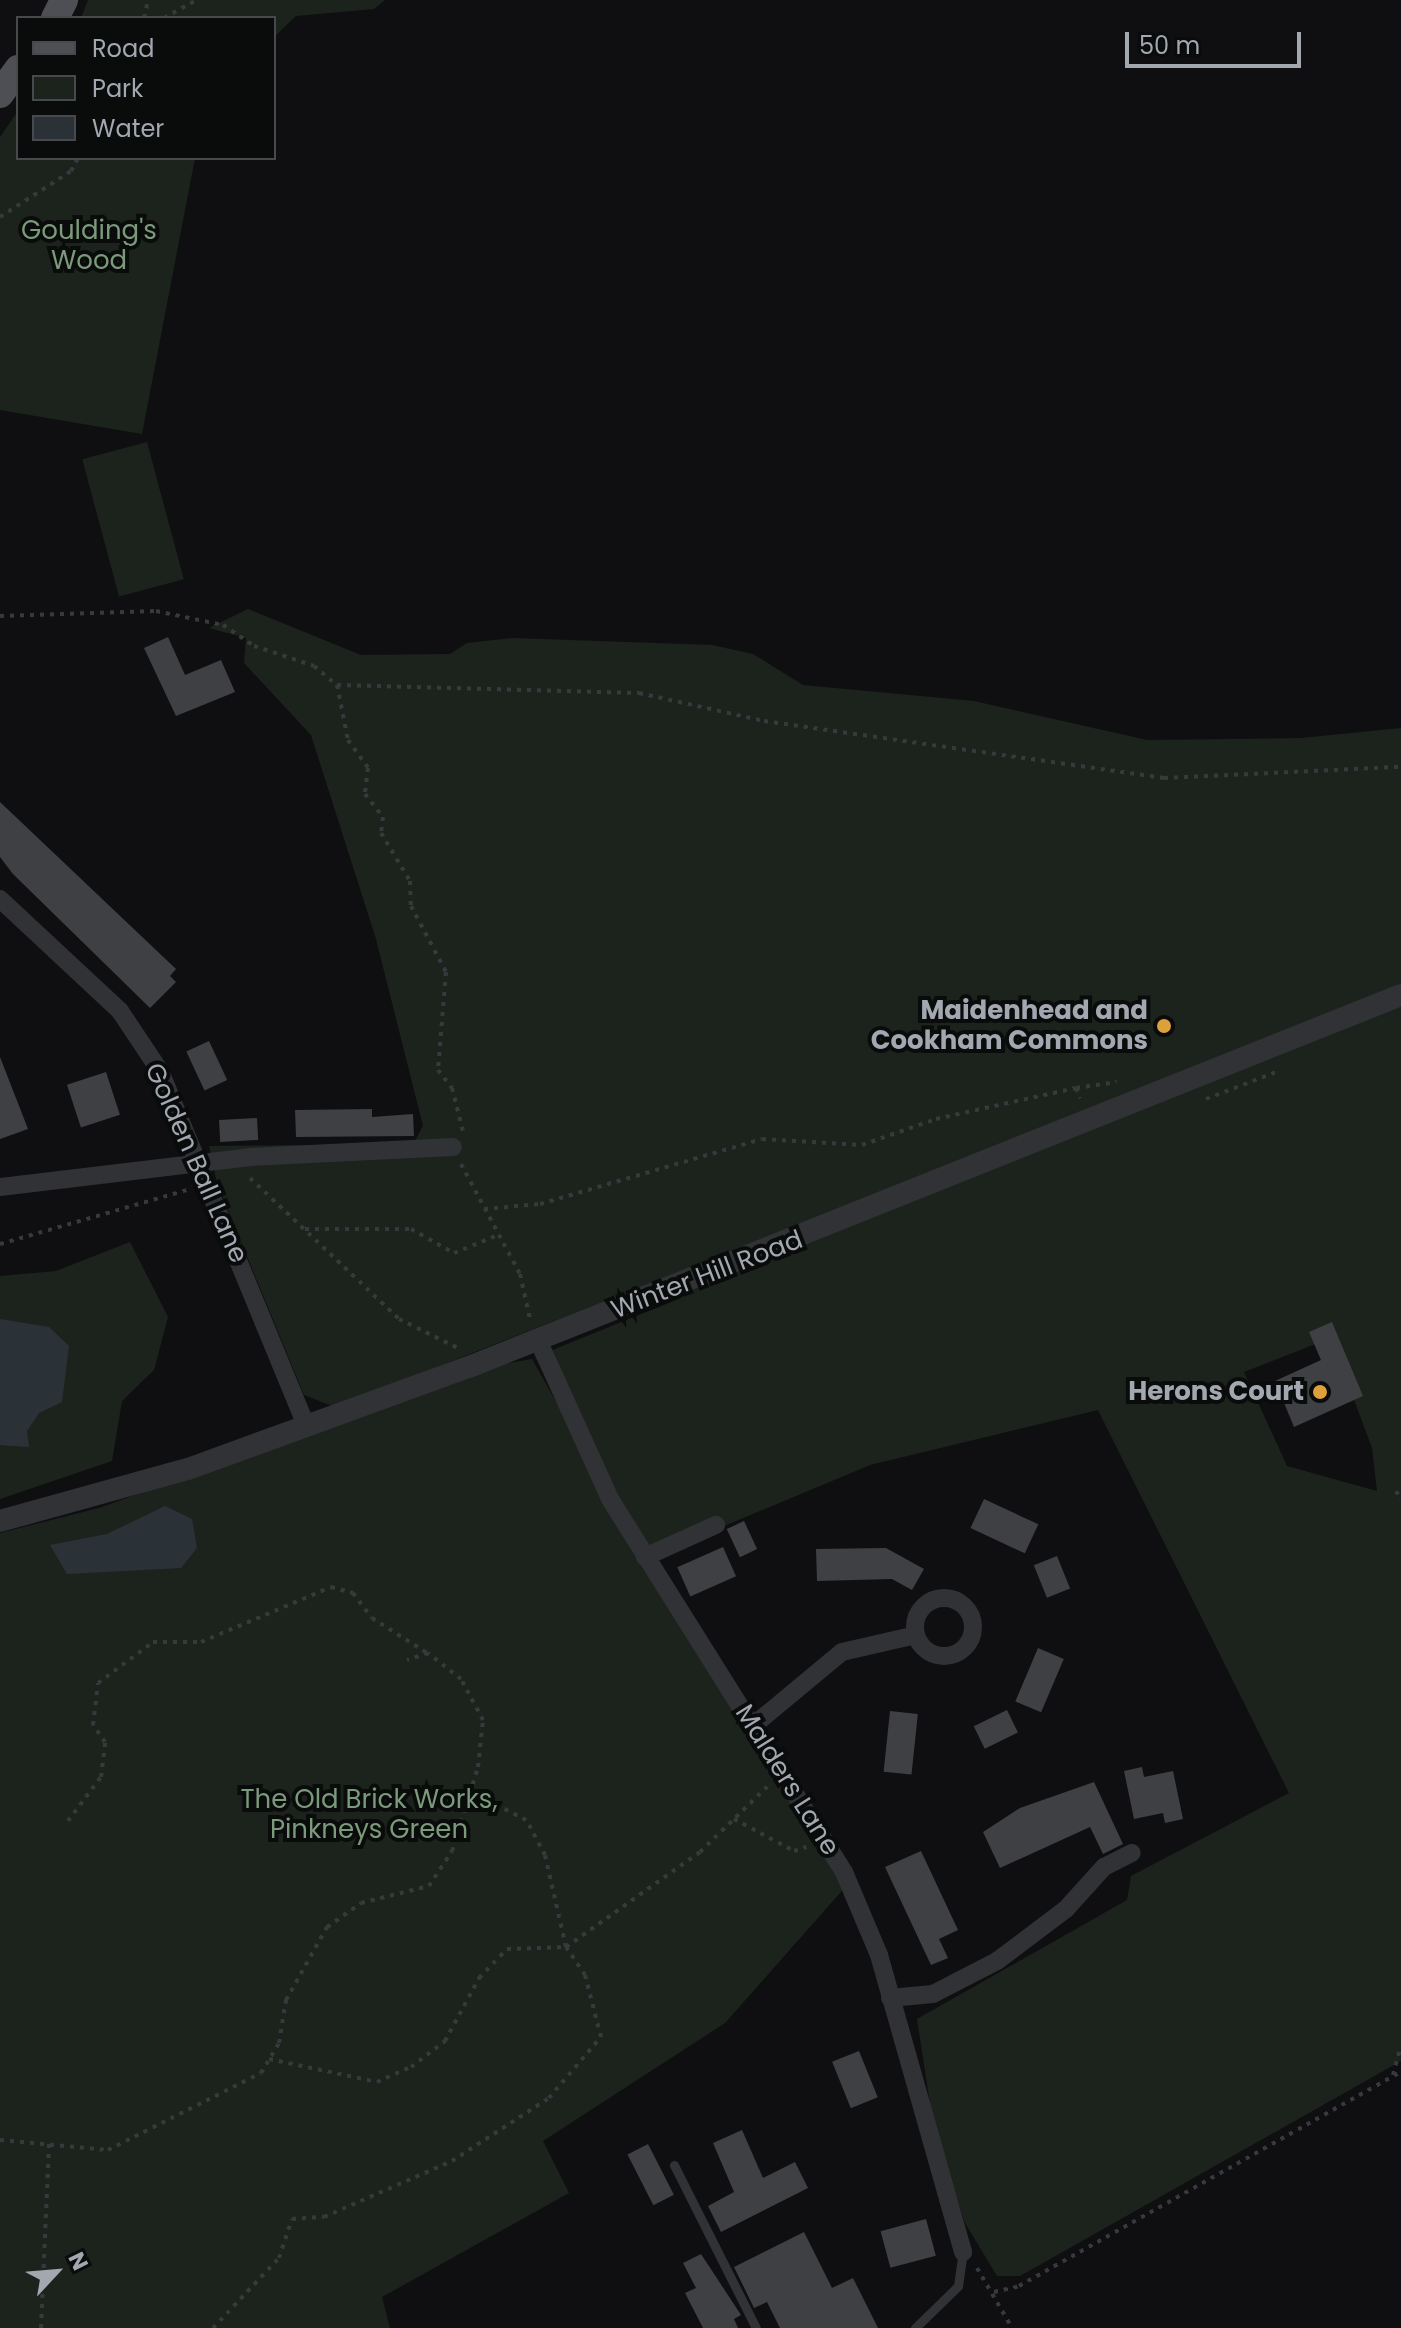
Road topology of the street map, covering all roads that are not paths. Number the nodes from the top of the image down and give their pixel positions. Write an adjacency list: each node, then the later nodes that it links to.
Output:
1 (16, 72): 2 (main road)
2 (0, 94)
3 (0, 899): 6 (street, Golden Ball Lane)
4 (1401, 995): 8 (street, Winter Hill Road)
5 (453, 1147): 6 (street)
6 (201, 1162): 7 (street); 9 (street, Golden Ball Lane)
7 (0, 1187)
8 (537, 1341): 9 (street, Winter Hill Road); 12 (street, Malders Lane)
9 (307, 1427): 10 (street, Winter Hill Road)
10 (0, 1521)
11 (716, 1525): 12 (street)
12 (645, 1557): 14 (street, Malders Lane)
13 (916, 1635): 14 (street)
14 (754, 1725): 16 (street, Malders Lane)
15 (1132, 1853): 16 (street)
16 (890, 1998): 18 (street, Malders Lane)
17 (674, 2165): 19 (lane)
18 (963, 2252): 20 (lane)
19 (756, 2328)
20 (915, 2328)

